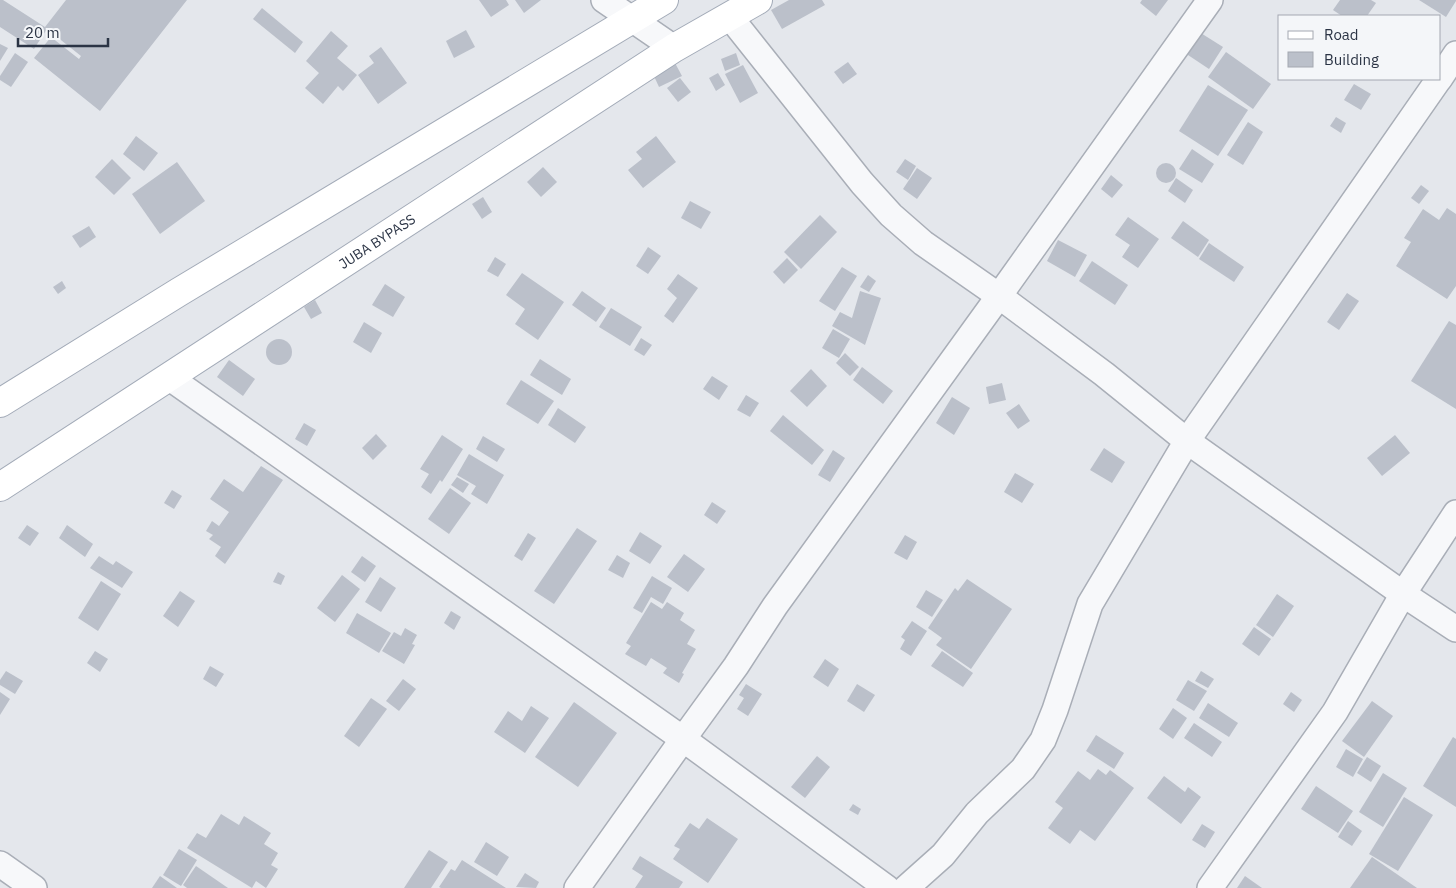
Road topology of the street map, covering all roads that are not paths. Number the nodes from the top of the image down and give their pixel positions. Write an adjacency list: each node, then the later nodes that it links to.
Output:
1 (604, 0): 6 (street)
2 (664, 0): 12 (main road)
3 (758, 0): 5 (main road, JUBA BYPASS)
4 (1210, 0): 10 (street)
5 (730, 17): 6 (main road, JUBA BYPASS); 10 (street)
6 (674, 48): 11 (main road, JUBA BYPASS)
7 (1456, 54): 8 (street)
8 (1441, 75)
9 (1438, 80): 13 (street)
10 (999, 296): 13 (street); 18 (street)
11 (170, 378): 14 (main road, JUBA BYPASS); 18 (street)
12 (0, 404)
13 (1187, 441): 16 (street); 24 (street)
14 (0, 487)
15 (1456, 513): 16 (street)
16 (1403, 594): 17 (street); 25 (street)
17 (1456, 629)
18 (683, 738): 20 (street); 22 (street)
19 (0, 864): 21 (street)
20 (860, 879): 23 (street)
21 (34, 888)
22 (578, 888)
23 (887, 888)
24 (906, 888)
25 (1210, 888)

